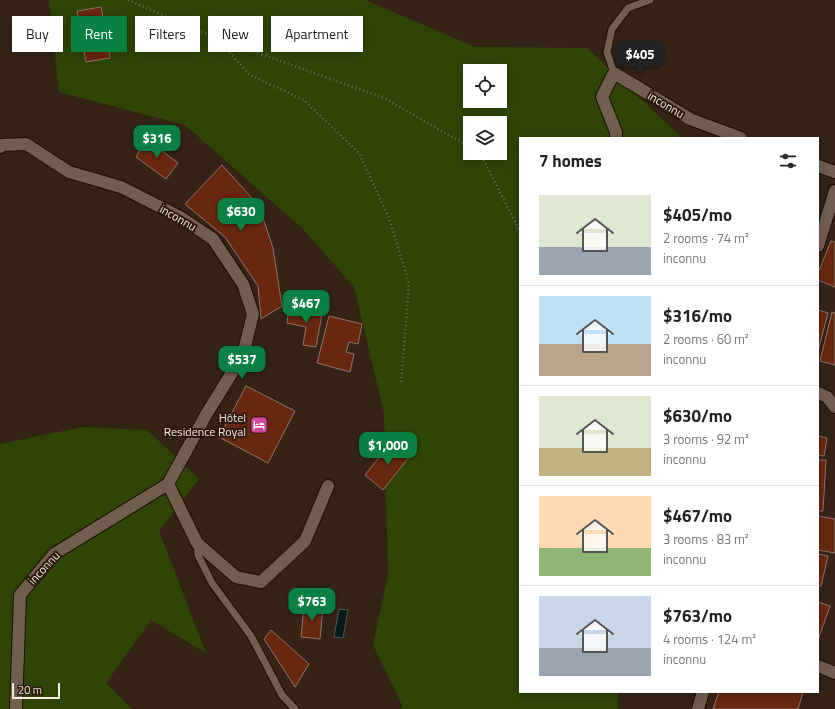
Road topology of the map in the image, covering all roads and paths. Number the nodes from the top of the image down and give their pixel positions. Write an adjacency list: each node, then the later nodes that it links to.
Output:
1 (128, 0): 3 (path)
2 (650, 0): 6 (lane)
3 (208, 35)
4 (229, 52): 17 (path)
5 (255, 52): 9 (path)
6 (614, 74): 7 (street); 8 (street, inconnu)
7 (616, 137)
8 (739, 137)
9 (463, 143)
10 (0, 147): 20 (street, inconnu)
11 (484, 160): 15 (path)
12 (819, 166): 13 (street)
13 (835, 172)
14 (835, 191): 16 (street)
15 (519, 230)
16 (819, 243)
17 (402, 386)
18 (819, 393): 19 (street)
19 (835, 407)
20 (168, 484): 22 (street); 26 (street, inconnu)
21 (328, 486): 22 (street)
22 (197, 543): 27 (lane)
23 (819, 666): 24 (street)
24 (835, 673)
25 (703, 693): 28 (street)
26 (16, 709)
27 (295, 709)
28 (698, 709)

